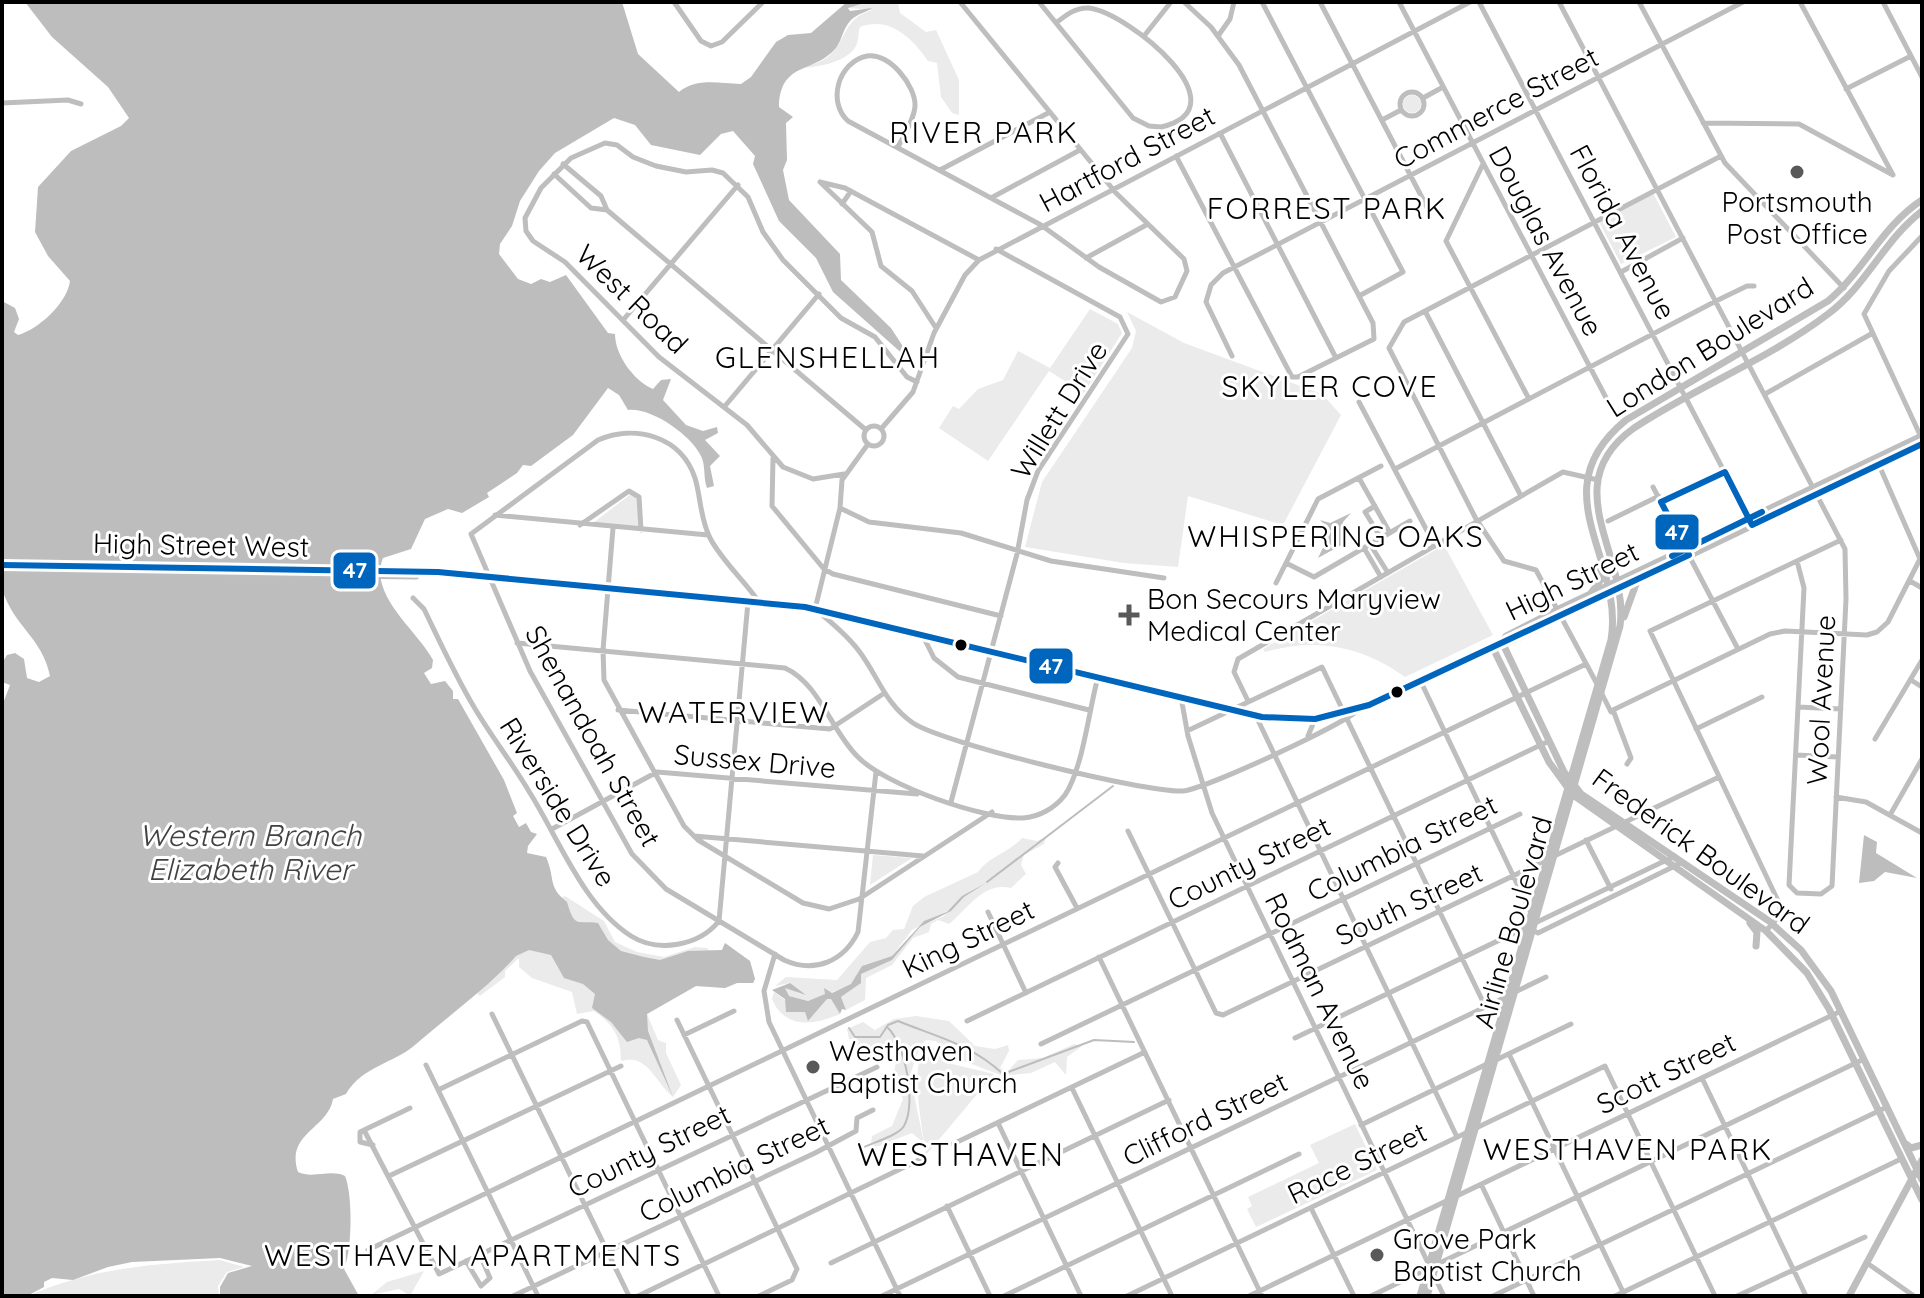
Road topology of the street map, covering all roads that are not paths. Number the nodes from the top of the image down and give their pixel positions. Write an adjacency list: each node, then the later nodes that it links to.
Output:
1 (674, 2): 2 (street)
2 (763, 2)
3 (960, 2): 36 (street)
4 (1039, 2): 18 (street)
5 (1171, 2): 20 (street)
6 (1184, 2): 21 (street)
7 (1234, 2): 21 (street)
8 (1262, 2): 27 (street)
9 (1320, 2): 24 (street)
10 (1399, 2): 19 (street, Douglas Avenue)
11 (1470, 2): 19 (street, Hartford Street)
12 (1479, 2): 35 (street, Florida Avenue)
13 (1559, 2): 25 (street, Wool Avenue)
14 (1639, 2): 22 (street)
15 (1743, 2): 22 (street, Commerce Street)
16 (1800, 2): 29 (street)
17 (1883, 2): 23 (street)
18 (1056, 23): 20 (street); 20 (street)
19 (1414, 31): 24 (street, Hartford Street); 28 (street, Douglas Avenue)
20 (1144, 36)
21 (1218, 36): 33 (street)
22 (1661, 44): 25 (street, Commerce Street); 38 (street)
23 (1911, 56): 26 (street); 29 (street)
24 (1352, 63): 27 (street, Hartford Street); 37 (street)
25 (1599, 77): 35 (street, Commerce Street); 52 (street, Wool Avenue)
26 (1922, 77)
27 (1307, 87): 33 (street, Hartford Street); 55 (street)
28 (1443, 87): 30 (street); 40 (street, Douglas Avenue)
29 (1846, 89): 38 (street)
30 (1423, 98): 34 (street); 34 (street)
31 (2, 103): 32 (street)
32 (81, 104)
33 (1262, 110): 39 (street, Hartford Street); 61 (street)
34 (1401, 110): 37 (street)
35 (1536, 110): 40 (street, Commerce Street); 62 (street, Florida Avenue)
36 (1050, 112): 42 (street); 47 (street)
37 (1382, 120): 49 (street)
38 (1703, 123): 44 (street)
39 (1220, 133): 43 (street, Hartford Street); 67 (street)
40 (1473, 143): 46 (street, Douglas Avenue); 49 (street, Commerce Street)
41 (898, 147): 41 (street); 47 (street)
42 (1080, 150): 51 (street); 54 (street)
43 (1176, 156): 51 (street, Hartford Street); 73 (street)
44 (1721, 156): 52 (street); 77 (street)
45 (563, 164): 48 (street); 50 (street); 58 (street)
46 (1483, 164): 69 (street, Douglas Avenue); 76 (street)
47 (940, 170): 54 (street)
48 (555, 173): 58 (street); 83 (street, West Road)
49 (1411, 176): 55 (street, Commerce Street); 59 (street)
50 (738, 185): 72 (street); 78 (street)
51 (1113, 189): 63 (street); 64 (street, Hartford Street)
52 (1657, 189): 62 (street); 66 (street, Wool Avenue)
53 (851, 191): 57 (street); 57 (street); 71 (street)
54 (991, 198): 64 (street)
55 (1365, 199): 61 (street, Commerce Street); 80 (street)
56 (1922, 200): 77 (main road, London Boulevard)
57 (842, 204): 84 (street)
58 (607, 210): 72 (street)
59 (1429, 211)
60 (1922, 211): 79 (main road, London Boulevard)
61 (1321, 222): 67 (street, Commerce Street); 80 (street)
62 (1594, 222): 69 (street); 74 (street, Florida Avenue)
63 (1148, 224): 70 (street); 70 (street)
64 (1042, 226): 68 (street, Hartford Street); 70 (street)
65 (1922, 236): 86 (street)
66 (1683, 238): 74 (street); 81 (street, Wool Avenue)
67 (1277, 245): 73 (street, Commerce Street); 90 (street)
68 (996, 249): 71 (street, Hartford Street); 136 (street, Willett Drive)
69 (1532, 255): 76 (street); 92 (street, Douglas Avenue)
70 (1086, 258)
71 (979, 260): 84 (street, Hartford Street)
72 (671, 265): 83 (street); 87 (street)
73 (1234, 267): 89 (street, Commerce Street); 90 (street)
74 (1621, 272): 85 (street, Florida Avenue)
75 (1754, 286): 81 (street)
76 (1470, 288): 82 (street); 97 (street)
77 (1843, 288): 79 (street); 88 (main road, London Boulevard)
78 (819, 294): 87 (street); 93 (street)
79 (1850, 295): 91 (main road, London Boulevard)
80 (1359, 296): 90 (street)
81 (1716, 301): 85 (street); 88 (street, Wool Avenue)
82 (1425, 311): 101 (street); 106 (street)
83 (624, 319): 99 (street, West Road)
84 (936, 328): 93 (street, Hartford Street)
85 (1653, 334): 92 (street); 94 (street, Florida Avenue)
86 (1871, 334): 95 (street); 104 (street)
87 (772, 350): 99 (street); 103 (street)
88 (1743, 353): 91 (street, Wool Avenue); 94 (main road, London Boulevard)
89 (1232, 356)
90 (1336, 358)
91 (1748, 362): 95 (street, Wool Avenue); 96 (main road, London Boulevard)
92 (1591, 367): 97 (street); 100 (street, Douglas Avenue)
93 (917, 382): 102 (street, Hartford Street)
94 (1681, 388): 96 (street, Florida Avenue); 113 (main road, London Boulevard)
95 (1765, 394): 117 (street, Wool Avenue)
96 (1686, 397): 111 (street, Florida Avenue); 115 (main road, London Boulevard)
97 (1529, 399): 101 (street)
98 (1359, 402): 110 (street)
99 (725, 406): 107 (street, West Road)
100 (1614, 413)
101 (1483, 424): 106 (street); 118 (street)
102 (881, 429): 103 (street); 105 (street, Hartford Street)
103 (866, 430): 105 (street)
104 (1922, 439): 108 (main road, High Street)
105 (868, 444): 112 (street, Hartford Street)
106 (1438, 447): 110 (street); 124 (street)
107 (773, 457): 112 (street, West Road); 143 (street)
108 (1878, 461): 117 (main road, High Street); 149 (street)
109 (1381, 466): 114 (street)
110 (1395, 469): 135 (street)
111 (1725, 472): 119 (street); 126 (street, Florida Avenue)
112 (844, 474): 121 (street)
113 (1588, 477): 115 (street); 118 (street); 139 (main road, London Boulevard)
114 (1359, 478): 120 (street); 141 (street)
115 (1598, 480): 138 (main road, London Boulevard)
116 (1653, 487): 119 (street)
117 (1815, 491): 126 (main road, High Street); 133 (street, Wool Avenue)
118 (1521, 496): 124 (street)
119 (1660, 499): 125 (street); 137 (street)
120 (1375, 506): 130 (street); 132 (street)
121 (840, 508): 136 (street); 143 (street)
122 (495, 515): 127 (street); 131 (street); 147 (street, Shenandoah Street)
123 (1410, 521): 130 (street)
124 (1478, 521): 135 (street); 162 (street)
125 (1608, 521)
126 (1751, 522): 137 (main road, High Street)
127 (580, 525): 128 (street); 129 (street)
128 (613, 528): 129 (street); 154 (street)
129 (641, 530): 131 (street)
130 (1390, 533): 132 (street)
131 (708, 535): 159 (street)
132 (1381, 538): 134 (street)
133 (1841, 540): 140 (street); 167 (street, Wool Avenue)
134 (1367, 546): 141 (street); 145 (street); 146 (street)
135 (1435, 546): 145 (street)
136 (1017, 552): 148 (street); 163 (street, Willett Drive)
137 (1688, 552): 144 (main road, High Street); 150 (main road, High Street); 158 (street)
138 (1610, 558): 144 (main road); 152 (main road, Airline Boulevard)
139 (1599, 559): 152 (main road, Airline Boulevard); 156 (main road)
140 (1797, 561): 158 (street); 165 (street)
141 (1286, 563): 151 (street)
142 (2, 567): 147 (main road, High Street West)
143 (824, 569): 161 (street); 163 (street)
144 (1642, 571): 152 (main road, High Street)
145 (1388, 573): 146 (street)
146 (1381, 577): 189 (street)
147 (489, 578): 154 (main road, High Street); 169 (street, Shenandoah Street)
148 (1164, 578)
149 (1910, 581): 153 (street); 167 (street)
150 (1637, 582): 152 (main road, High Street); 164 (main road)
151 (1276, 583)
152 (1614, 588): 156 (main road, High Street); 160 (main road, High Street); 164 (main road, Airline Boulevard)
153 (1922, 588)
154 (608, 589): 157 (main road, High Street); 173 (street)
155 (413, 598): 240 (street, Riverside Drive)
156 (1578, 601): 162 (main road, High Street)
157 (748, 602): 159 (main road, High Street); 175 (street)
158 (1713, 602): 172 (street); 180 (street)
159 (759, 603): 161 (main road, High Street)
160 (1587, 605): 162 (main road, High Street); 164 (main road)
161 (815, 609): 166 (main road, High Street); 185 (street)
162 (1559, 614): 168 (main road, High Street); 176 (street)
163 (1001, 616): 171 (street, Willett Drive)
164 (1617, 626): 183 (main road, Airline Boulevard)
165 (1802, 632): 167 (street); 172 (street); 190 (street)
166 (922, 633): 171 (main road, High Street); 181 (street)
167 (1844, 634): 192 (street, Wool Avenue)
168 (1502, 642): 170 (main road, High Street); 184 (main road, Frederick Boulevard)
169 (517, 643): 173 (street); 229 (street, Shenandoah Street)
170 (1492, 646): 179 (main road, High Street); 188 (main road, Frederick Boulevard)
171 (991, 649): 177 (main road, High Street); 181 (street, Willett Drive)
172 (1738, 649): 180 (street)
173 (603, 650): 175 (street); 193 (street)
174 (1922, 660): 178 (street)
175 (743, 663): 199 (street); 200 (street)
176 (1586, 664): 183 (street); 184 (street, King Street)
177 (1098, 676): 186 (main road, High Street); 194 (street)
178 (1911, 680): 182 (street); 204 (street)
179 (1420, 681): 197 (main road, High Street); 203 (street)
180 (1674, 681): 195 (street); 201 (street)
181 (982, 683): 194 (street); 207 (street, Willett Drive)
182 (1922, 687)
183 (1600, 689): 195 (street); 219 (main road, Airline Boulevard); 224 (main road, Airline Boulevard)
184 (1526, 693): 188 (street, King Street); 206 (main road, Frederick Boulevard)
185 (883, 694): 200 (street); 207 (street)
186 (1181, 696): 191 (main road, High Street); 202 (street, Rodman Avenue)
187 (1762, 697): 201 (street)
188 (1517, 698): 203 (street, King Street); 208 (main road, Frederick Boulevard)
189 (1248, 701): 191 (street); 197 (street)
190 (1798, 707): 192 (street); 210 (street)
191 (1231, 709): 196 (main road, High Street); 202 (street)
192 (1841, 709): 211 (street, Wool Avenue)
193 (618, 710): 199 (street); 218 (street)
194 (1089, 710): 216 (street)
195 (1611, 713): 213 (street)
196 (1255, 715): 198 (main road, High Street); 209 (street)
197 (1347, 716): 198 (main road, High Street); 205 (street); 214 (street)
198 (1315, 719): 205 (street)
199 (737, 721): 200 (street); 221 (street)
200 (834, 728): 217 (street)
201 (1696, 729): 220 (street)
202 (1187, 731): 223 (street, Rodman Avenue)
203 (1445, 732): 214 (street, King Street); 222 (street)
204 (1875, 739)
205 (1303, 740): 209 (street)
206 (1549, 741): 208 (street, County Street); 224 (main road, Frederick Boulevard)
207 (967, 744): 216 (street); 230 (street, Willett Drive)
208 (1540, 745): 215 (main road, Frederick Boulevard); 222 (street, County Street)
209 (1273, 753): 223 (street); 231 (street)
210 (1796, 755): 211 (street); 227 (street, Wool Avenue)
211 (1838, 757): 227 (street, Wool Avenue)
212 (1922, 759): 236 (street)
213 (1627, 764)
214 (1371, 768): 231 (street, King Street); 235 (street)
215 (1552, 768): 224 (main road, Frederick Boulevard); 228 (main road)
216 (1075, 770): 223 (street); 233 (street)
217 (876, 772): 225 (street, Shenandoah Street); 226 (street)
218 (653, 773): 221 (street, Sussex Drive); 229 (street, Sussex Drive); 243 (street)
219 (1578, 775): 224 (main road, Airline Boulevard); 232 (main road)
220 (1719, 777): 237 (street, South Street); 273 (street)
221 (732, 779): 225 (street, Sussex Drive); 244 (street)
222 (1468, 780): 235 (street, County Street); 238 (street)
223 (1202, 787): 245 (street, Rodman Avenue)
224 (1571, 787): 228 (main road, Airline Boulevard); 232 (main road, Frederick Boulevard); 239 (main road, Frederick Boulevard); 251 (main road, Airline Boulevard)
225 (874, 791): 226 (street, Sussex Drive); 247 (street, Shenandoah Street)
226 (922, 795): 230 (street)
227 (1836, 797): 236 (street)
228 (1563, 799): 253 (main road, Airline Boulevard)
229 (602, 801): 240 (street, Sussex Drive); 271 (street, Shenandoah Street)
230 (951, 802): 233 (street)
231 (1297, 802): 245 (street, King Street); 248 (street)
232 (1597, 805): 237 (main road, Frederick Boulevard)
233 (992, 812): 250 (street)
234 (1520, 814): 238 (street, Columbia Street)
235 (1394, 815): 248 (street, County Street); 257 (street)
236 (1890, 815): 242 (street)
237 (1625, 822): 239 (street, South Street); 252 (main road, Frederick Boulevard)
238 (1491, 827): 257 (street, Columbia Street); 260 (street)
239 (1614, 827): 246 (street, South Street); 254 (main road, Frederick Boulevard)
240 (552, 829): 271 (street, Riverside Drive)
241 (1128, 831): 259 (street)
242 (1922, 833)
243 (693, 836): 244 (street); 249 (street)
244 (727, 837): 247 (street); 249 (street)
245 (1224, 838): 259 (street, King Street); 261 (street, Rodman Avenue)
246 (1586, 840): 251 (street, South Street); 262 (street)
247 (868, 849): 250 (street); 263 (street, Shenandoah Street)
248 (1321, 851): 261 (street, County Street); 265 (street)
249 (725, 856): 263 (street); 271 (street)
250 (924, 856): 263 (street)
251 (1555, 856): 253 (street, South Street); 274 (main road, Airline Boulevard)
252 (1675, 856): 254 (street); 255 (main road, Frederick Boulevard)
253 (1546, 860): 260 (street, South Street); 270 (main road, Airline Boulevard)
254 (1665, 862): 258 (main road, Frederick Boulevard); 262 (street)
255 (1683, 862): 258 (street); 273 (main road, Frederick Boulevard)
256 (1058, 863): 267 (street)
257 (1417, 863): 265 (street, Columbia Street); 268 (street)
258 (1674, 868): 264 (street); 266 (main road, Frederick Boulevard)
259 (1150, 873): 267 (street, King Street); 272 (street)
260 (1514, 876): 268 (street, South Street); 270 (street)
261 (1247, 886): 272 (street, County Street); 276 (street, Rodman Avenue)
262 (1611, 888): 264 (street); 274 (street)
263 (864, 895): 280 (street, Shenandoah Street)
264 (1615, 896): 274 (street)
265 (1343, 898): 276 (street, Columbia Street); 278 (street)
266 (1730, 906): 275 (main road, Frederick Boulevard); 279 (main road)
267 (1077, 908): 277 (street, King Street)
268 (1440, 911): 278 (street, South Street); 282 (street)
269 (988, 912): 277 (street)
270 (1531, 913): 274 (main road, Airline Boulevard)
271 (719, 921): 280 (street, Shenandoah Street)
272 (1173, 922): 281 (street, County Street); 283 (street)
273 (1773, 923): 275 (street); 292 (main road, Frederick Boulevard)
274 (1531, 927): 282 (street); 288 (main road, Airline Boulevard)
275 (1766, 931): 294 (main road, Frederick Boulevard)
276 (1270, 934): 283 (street, Columbia Street); 285 (street, Rodman Avenue)
277 (1003, 944): 286 (street); 303 (street, King Street)
278 (1366, 946): 285 (street, South Street); 287 (street)
279 (1756, 946)
280 (775, 954): 303 (street)
281 (1099, 957): 286 (street, County Street); 289 (street)
282 (1462, 959): 287 (street); 290 (street)
283 (1196, 970): 285 (street, South Street); 289 (street, Columbia Street)
284 (1546, 977): 288 (street, Clifford Street)
285 (1293, 981): 298 (street, Rodman Avenue)
286 (1026, 993): 296 (street, County Street)
287 (1389, 994): 298 (street); 301 (street)
288 (1511, 994): 290 (street, Clifford Street); 308 (main road, Airline Boulevard)
289 (1122, 1005): 302 (street, Columbia Street); 304 (street)
290 (1485, 1006): 301 (street, Clifford Street)
291 (734, 1011): 299 (street)
292 (1841, 1011): 294 (street, Scott Street); 307 (main road, Frederick Boulevard)
293 (492, 1014): 305 (street)
294 (1832, 1015): 309 (main road, Frederick Boulevard); 315 (street, Scott Street)
295 (677, 1020): 299 (street)
296 (967, 1021)
297 (1571, 1024): 306 (street)
298 (1316, 1029): 300 (street); 314 (street, Rodman Avenue)
299 (684, 1035): 316 (street)
300 (1295, 1038)
301 (1412, 1042): 314 (street, Clifford Street); 318 (street)
302 (1041, 1044)
303 (782, 1050): 316 (street, King Street); 320 (street)
304 (1145, 1052): 317 (street); 321 (street)
305 (512, 1054): 313 (street); 319 (street); 323 (street)
306 (1509, 1054): 308 (street); 322 (street)
307 (1864, 1059): 309 (street); 324 (main road, Frederick Boulevard)
308 (1491, 1062): 318 (street); 334 (main road, Airline Boulevard)
309 (1855, 1063): 327 (main road, Frederick Boulevard); 332 (street)
310 (426, 1065): 319 (street)
311 (621, 1066): 313 (street)
312 (877, 1067): 320 (street, County Street)
313 (611, 1070): 323 (street); 329 (street)
314 (1338, 1077): 331 (street, Rodman Avenue); 344 (street, Clifford Street)
315 (1702, 1078): 328 (street, Scott Street); 332 (street)
316 (708, 1086): 329 (street, King Street); 335 (street)
317 (1072, 1088): 330 (street); 336 (street)
318 (1435, 1089): 331 (street); 337 (street)
319 (438, 1090): 338 (street)
320 (805, 1099): 335 (street, County Street); 343 (street)
321 (1169, 1100): 336 (street); 344 (street)
322 (1532, 1102): 328 (street, Race Street); 334 (street, Race Street); 345 (street)
323 (537, 1105): 338 (street); 347 (street)
324 (1887, 1107): 327 (street); 339 (main road, Frederick Boulevard)
325 (410, 1108): 333 (street)
326 (873, 1110): 343 (street, Columbia Street)
327 (1878, 1112): 349 (main road, Frederick Boulevard); 356 (street)
328 (1628, 1114): 345 (street, Scott Street); 351 (street)
329 (634, 1121): 347 (street, King Street); 352 (street)
330 (998, 1123): 340 (street); 354 (street)
331 (1361, 1125): 355 (street, Rodman Avenue)
332 (1724, 1126): 351 (street); 356 (street)
333 (364, 1130): 341 (street); 341 (street)
334 (1471, 1131): 337 (street, Race Street); 367 (main road, Airline Boulevard)
335 (731, 1134): 352 (street, County Street); 360 (street)
336 (1094, 1135): 354 (street); 361 (street)
337 (1457, 1137): 355 (street, Race Street)
338 (463, 1141): 357 (street); 363 (street)
339 (1904, 1142): 342 (main road); 353 (main road, Frederick Boulevard)
340 (953, 1144)
341 (374, 1145): 357 (street)
342 (1922, 1145)
343 (828, 1147): 360 (street, Columbia Street); 364 (street)
344 (1191, 1148): 361 (street, Clifford Street); 365 (street)
345 (1554, 1149): 362 (street, Scott Street); 366 (street)
346 (1299, 1154): 365 (street)
347 (561, 1156): 363 (street, King Street); 369 (street)
348 (921, 1159): 364 (street)
349 (1901, 1159): 359 (main road, Frederick Boulevard); 376 (street)
350 (1922, 1160): 353 (main road)
351 (1651, 1162): 366 (street); 372 (street)
352 (658, 1169): 369 (street, County Street); 373 (street)
353 (1917, 1170): 358 (main road, Frederick Boulevard); 359 (main road)
354 (1021, 1171): 370 (street); 374 (street)
355 (1384, 1172): 371 (street, Race Street); 375 (street, Rodman Avenue)
356 (1747, 1174): 372 (street); 376 (street)
357 (389, 1176): 377 (street)
358 (1922, 1180)
359 (1911, 1181): 368 (main road, Frederick Boulevard); 394 (main road)
360 (755, 1182): 373 (street, Columbia Street); 378 (street)
361 (1117, 1183): 374 (street, Clifford Street); 379 (street)
362 (1481, 1184): 367 (street, Scott Street); 380 (street)
363 (487, 1192): 377 (street, King Street); 382 (street)
364 (851, 1194): 378 (street); 383 (street)
365 (1214, 1195): 379 (street); 384 (street)
366 (1577, 1197): 380 (street); 385 (street)
367 (1452, 1199): 375 (street, Scott Street); 397 (main road, Airline Boulevard)
368 (1922, 1200)
369 (584, 1204): 382 (street, County Street); 387 (street)
370 (947, 1206): 383 (street); 388 (street)
371 (1311, 1208): 384 (street, Race Street); 390 (street)
372 (1674, 1209): 385 (street); 391 (street)
373 (681, 1217): 387 (street, Columbia Street); 395 (street)
374 (1044, 1218): 388 (street, Clifford Street); 396 (street)
375 (1407, 1220): 390 (street, Scott Street); 397 (street, Rodman Avenue)
376 (1770, 1222): 391 (street); 398 (street)
377 (413, 1228): 386 (street, King Street); 392 (street, County Street)
378 (777, 1229): 395 (street); 410 (street)
379 (1140, 1231): 396 (street); 399 (street)
380 (1504, 1232): 397 (street); 400 (street)
381 (1865, 1237): 398 (street)
382 (511, 1240): 389 (street, County Street); 401 (street)
383 (874, 1241): 393 (street); 402 (street)
384 (1237, 1243): 399 (street, Race Street); 403 (street)
385 (1600, 1245): 400 (street); 404 (street)
386 (368, 1250)
387 (607, 1253): 401 (street, Columbia Street); 407 (street)
388 (970, 1254): 402 (street, Clifford Street); 413 (street)
389 (480, 1255): 392 (street, County Street); 392 (street)
390 (1334, 1255): 403 (street, Scott Street); 419 (street)
391 (1697, 1258): 404 (street); 427 (street)
392 (466, 1261)
393 (831, 1263)
394 (1867, 1263): 430 (main road); 431 (street)
395 (704, 1265): 408 (street); 409 (street)
396 (1067, 1266): 414 (street); 415 (street)
397 (1433, 1268): 420 (street); 421 (main road, Airline Boulevard); 422 (main road, Airline Boulevard); 423 (street, Rodman Avenue)
398 (1793, 1269): 428 (street); 429 (street)
399 (1163, 1279): 416 (street, Race Street); 417 (street)
400 (1527, 1280): 424 (street); 425 (street)
401 (533, 1287): 405 (street, Columbia Street); 406 (street)
402 (896, 1289): 411 (street, Clifford Street); 412 (street)
403 (1261, 1293): 418 (street, Scott Street)
404 (1624, 1294): 426 (street)
405 (513, 1296)
406 (538, 1296)
407 (629, 1296)
408 (638, 1296)
409 (719, 1296)
410 (759, 1296)
411 (882, 1296)
412 (900, 1296)
413 (990, 1296)
414 (1004, 1296)
415 (1081, 1296)
416 (1127, 1296)
417 (1172, 1296)
418 (1249, 1296)
419 (1354, 1296)
420 (1371, 1296)
421 (1420, 1296)
422 (1427, 1296)
423 (1444, 1296)
424 (1493, 1296)
425 (1534, 1296)
426 (1615, 1296)
427 (1715, 1296)
428 (1737, 1296)
429 (1806, 1296)
430 (1849, 1296)
431 (1914, 1296)

